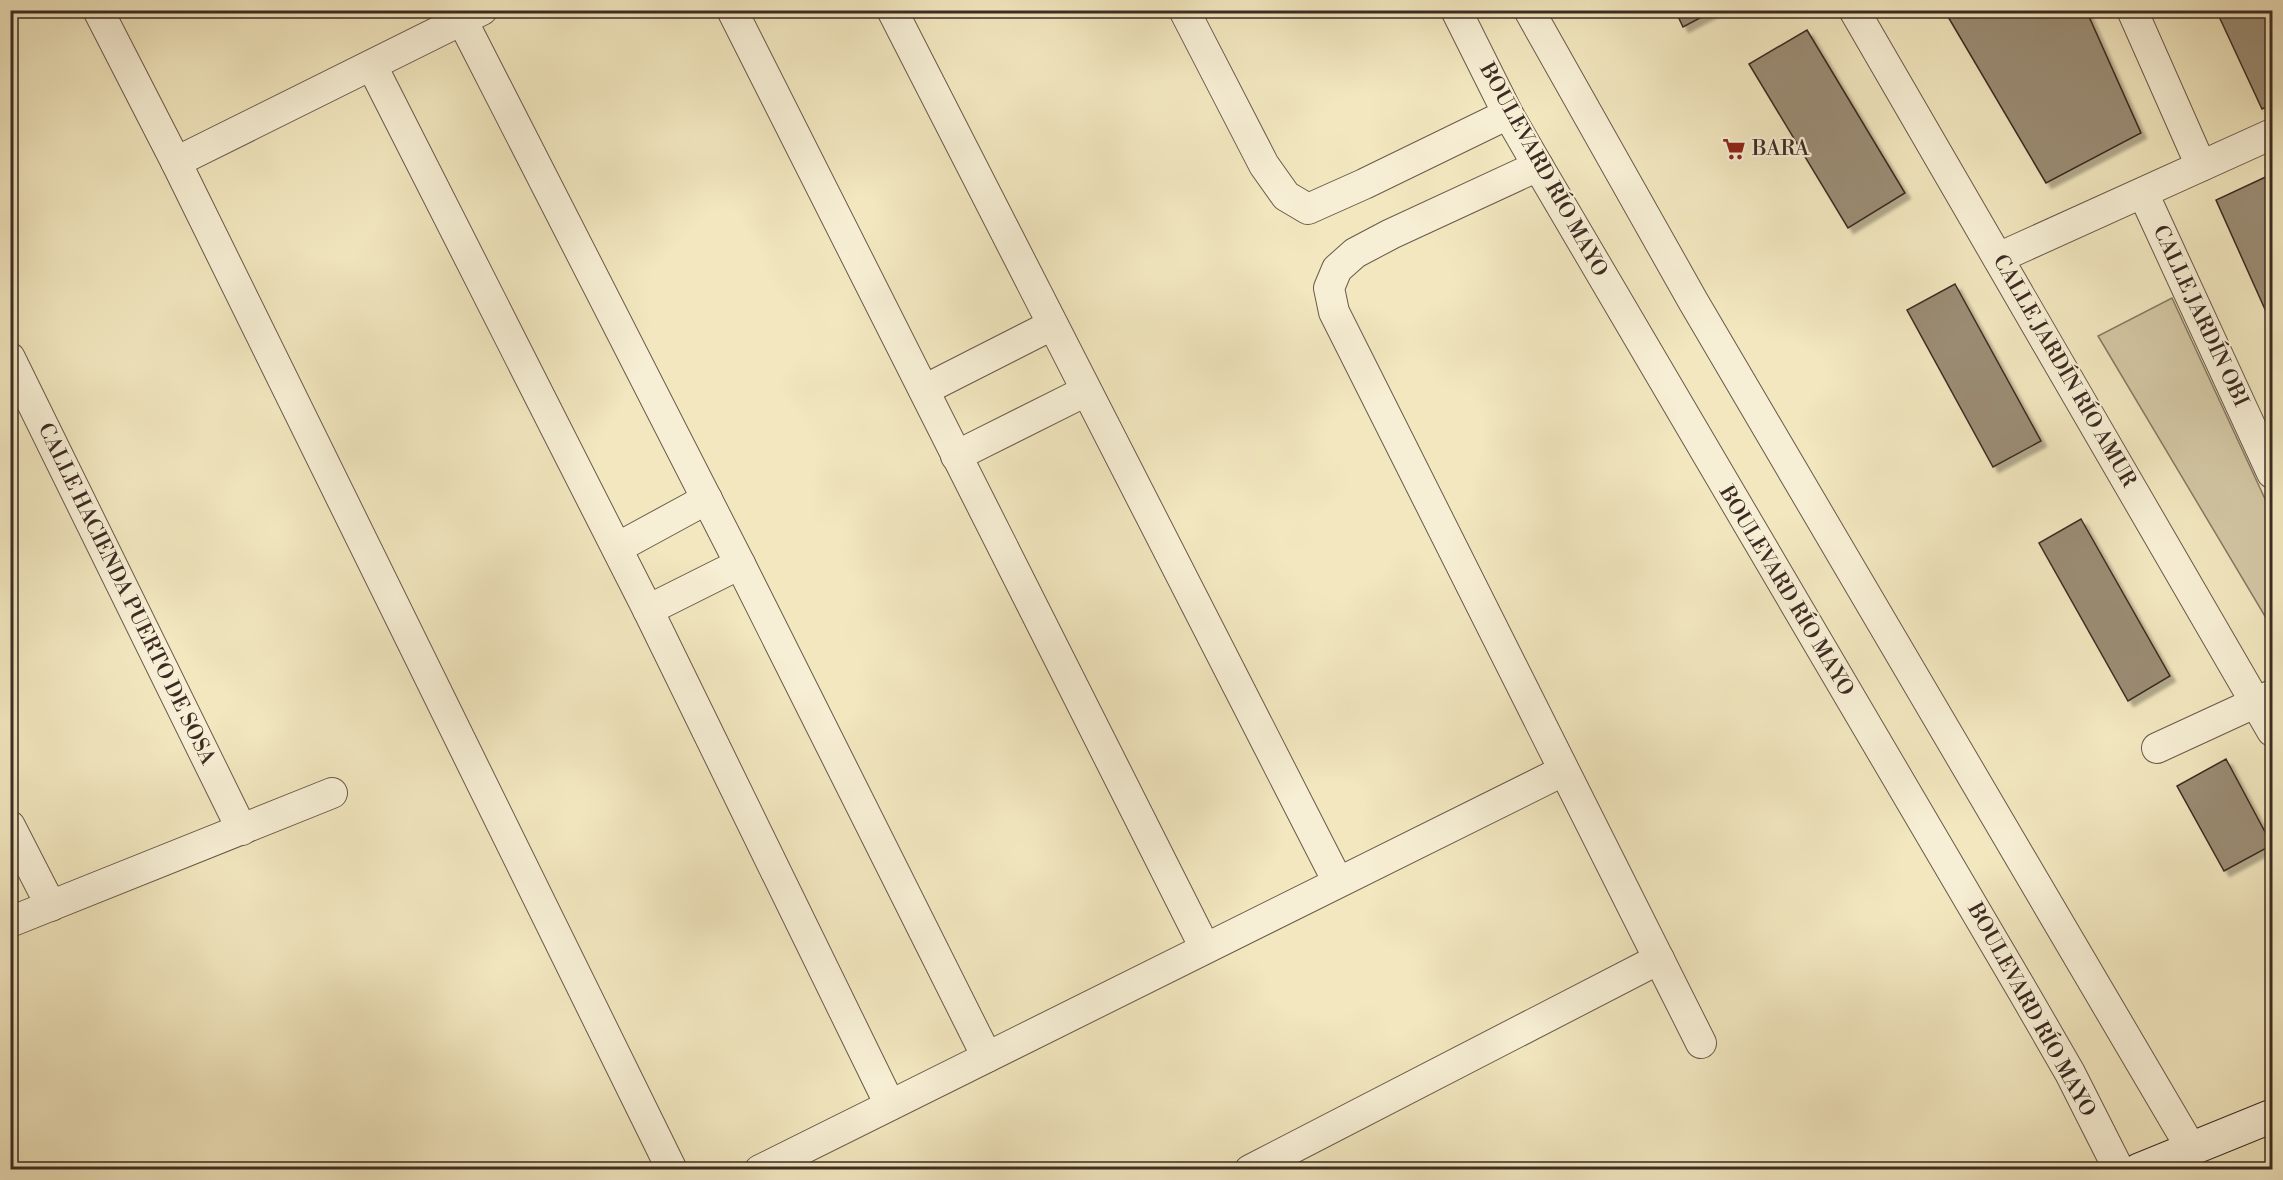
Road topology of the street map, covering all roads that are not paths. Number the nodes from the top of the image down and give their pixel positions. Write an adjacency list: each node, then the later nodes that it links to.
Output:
1 (98, 10): 13 (street)
2 (732, 10): 20 (street)
3 (892, 10): 18 (street)
4 (1184, 10): 11 (street)
5 (1456, 10): 11 (street, BOULEVARD RÍO MAYO)
6 (1529, 10): 44 (street)
7 (1854, 10): 17 (street, CALLE JARDÍN RÍO AMUR)
8 (2132, 10): 15 (street)
9 (472, 15): 10 (street); 24 (street)
10 (372, 66): 13 (street); 25 (street)
11 (1508, 114): 14 (street, BOULEVARD RÍO MAYO)
12 (2272, 134): 15 (street)
13 (176, 162): 45 (street)
14 (1538, 166): 31 (street); 48 (street, BOULEVARD RÍO MAYO)
15 (2201, 166): 16 (street)
16 (2143, 193): 17 (street); 23 (street, CALLE JARDÍN OBI)
17 (1998, 258): 28 (street, CALLE JARDÍN RÍO AMUR)
18 (1052, 325): 20 (street); 21 (street)
19 (10, 358): 34 (street, CALLE HACIENDA PUERTO DE SOSA)
20 (924, 390): 22 (street)
21 (1086, 391): 22 (street); 35 (street)
22 (956, 456): 38 (street)
23 (2272, 473)
24 (707, 499): 25 (street); 26 (street)
25 (617, 548): 27 (street)
26 (740, 564): 27 (street); 41 (street)
27 (648, 610): 42 (street)
28 (2264, 699): 29 (street, CALLE JARDÍN RÍO AMUR); 30 (street)
29 (2272, 731)
30 (2157, 748)
31 (1563, 771): 35 (street); 39 (street)
32 (332, 793): 34 (street)
33 (10, 826): 36 (street)
34 (242, 830): 36 (street)
35 (1338, 882): 38 (street)
36 (51, 906): 37 (street)
37 (10, 922)
38 (1205, 948): 41 (street)
39 (1659, 959): 40 (street); 47 (street)
40 (1701, 1043)
41 (987, 1057): 42 (street)
42 (890, 1105): 46 (street)
43 (2272, 1116): 44 (main road)
44 (2191, 1148): 49 (main road)
45 (672, 1170)
46 (760, 1170)
47 (1250, 1170)
48 (2119, 1170)
49 (2139, 1170)

